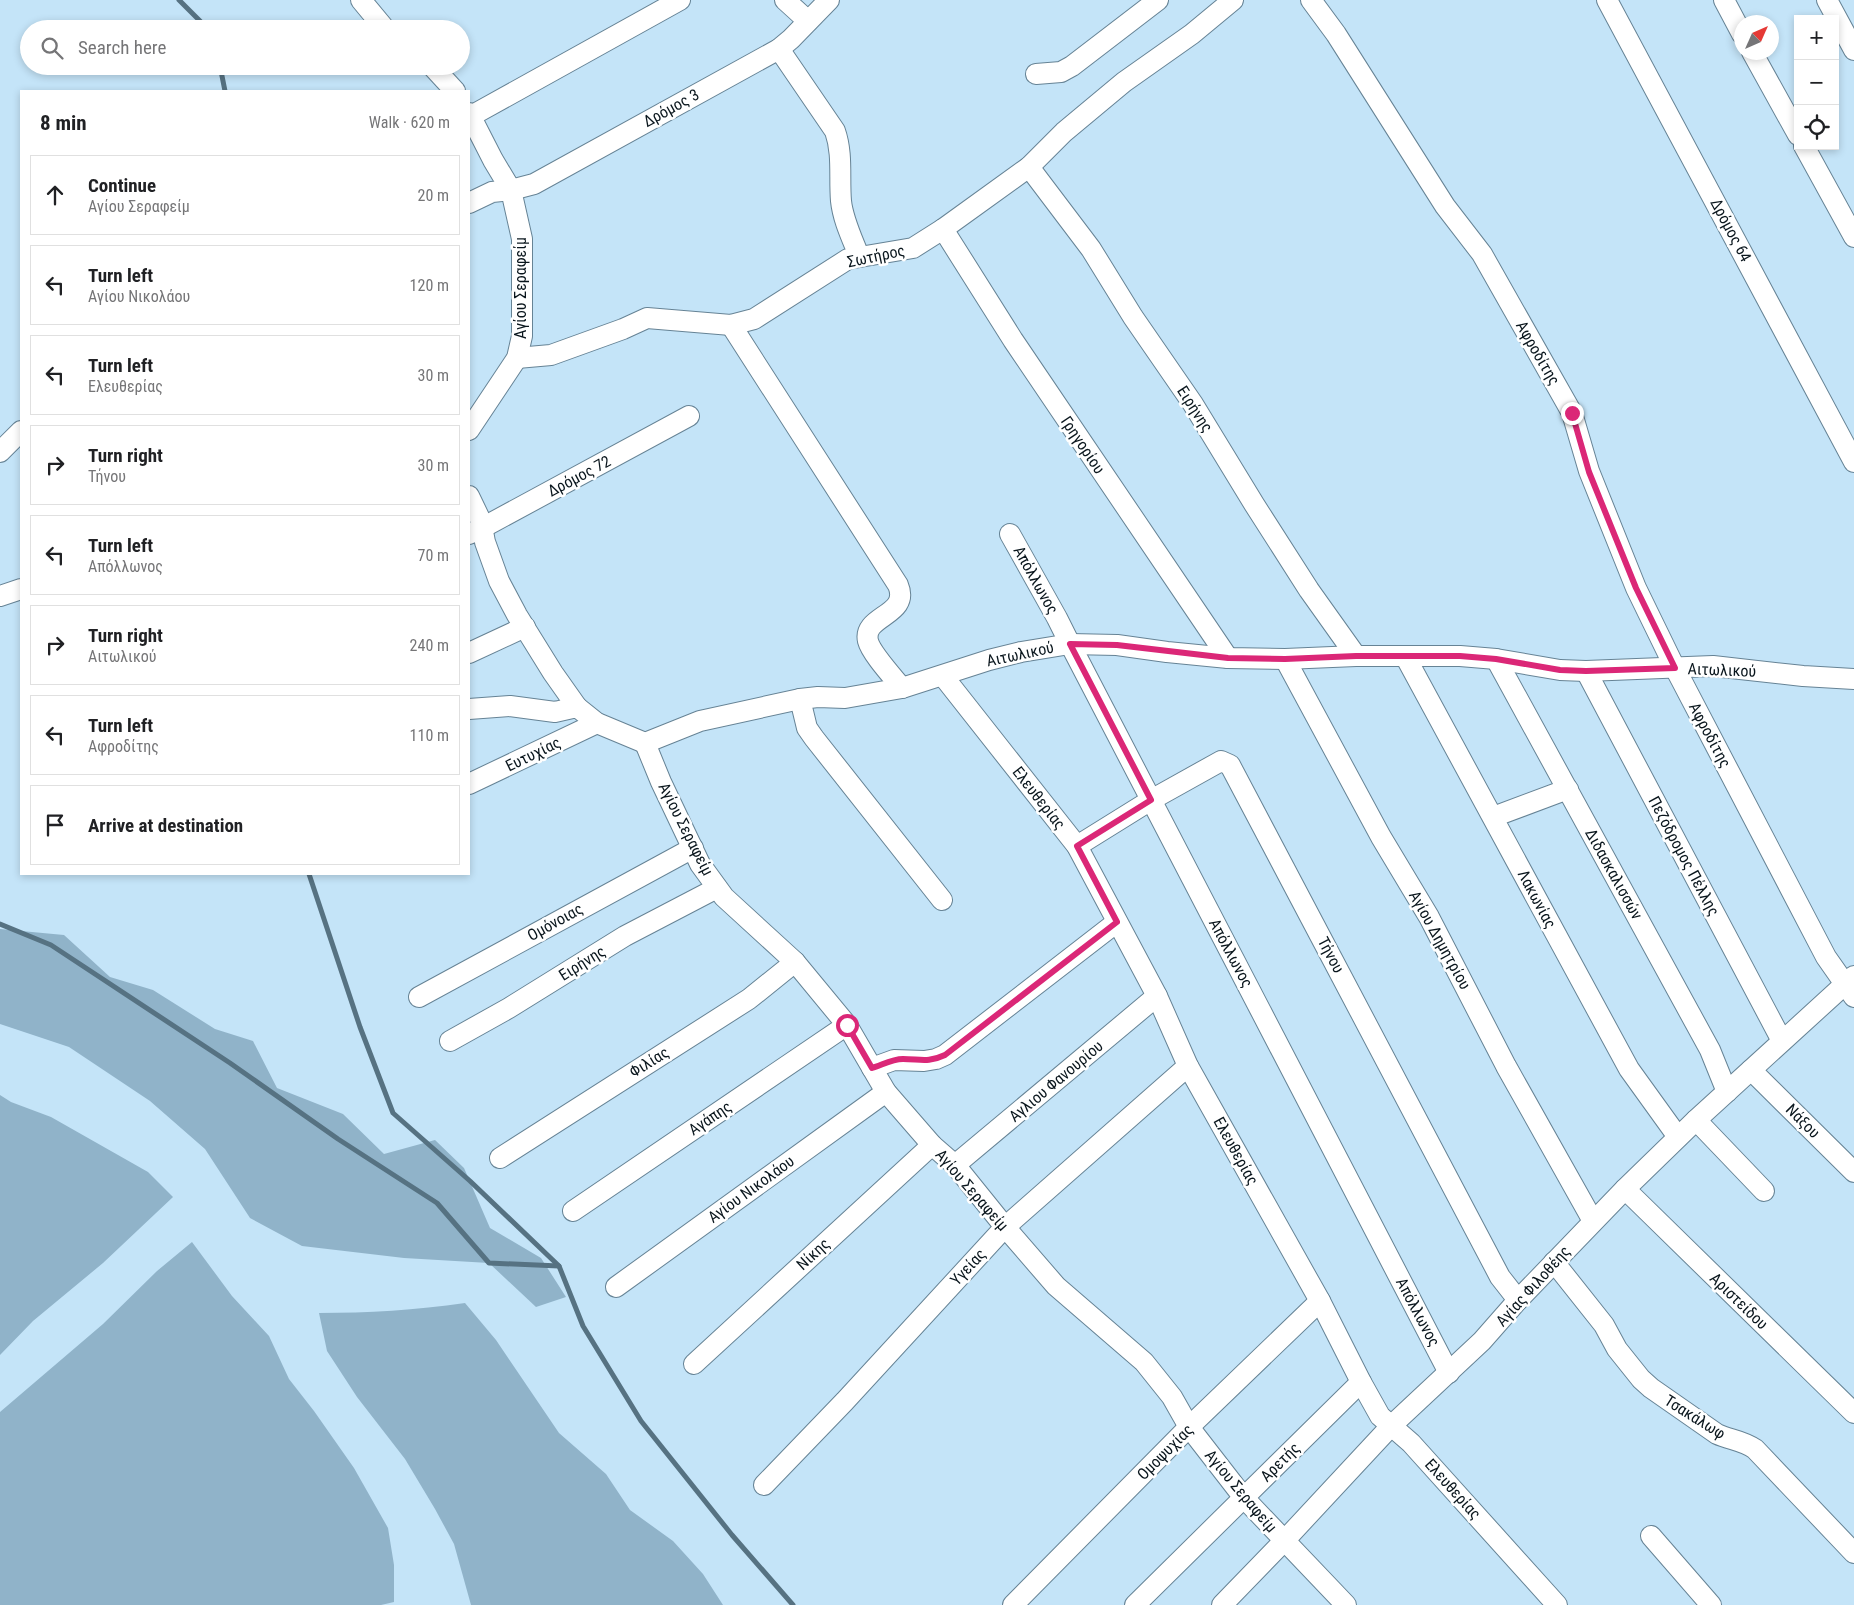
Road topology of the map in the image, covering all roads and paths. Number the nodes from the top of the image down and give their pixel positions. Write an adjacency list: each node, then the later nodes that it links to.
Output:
1 (361, 0): 12 (street)
2 (680, 0): 20 (street)
3 (786, 0): 13 (street)
4 (829, 0): 13 (street, Δρόμος 3)
5 (1158, 0): 17 (street)
6 (1233, 0): 23 (street, Σωτήρος)
7 (1311, 0): 49 (street, Αφροδίτης)
8 (1607, 0): 35 (street, Δρόμος 64)
9 (1724, 0): 11 (street)
10 (1827, 0): 15 (street)
11 (1734, 19)
12 (378, 20)
13 (808, 21): 14 (street, Δρόμος 3)
14 (780, 49): 24 (street, Δρόμος 3); 28 (street)
15 (1854, 50)
16 (1756, 60): 21 (street)
17 (1036, 74)
18 (440, 75): 19 (street)
19 (454, 90)
20 (470, 114): 24 (street, Αγίου Σεραφείμ)
21 (1794, 128)
22 (1806, 150): 27 (street)
23 (1029, 167): 26 (street, Σωτήρος); 44 (street, Ειρήνης)
24 (505, 190): 25 (street, Δρόμος 3); 30 (street, Αγίου Σεραφείμ)
25 (470, 203)
26 (943, 229): 28 (street, Σωτήρος); 46 (street, Γρηγορίου)
27 (1854, 237)
28 (859, 256): 29 (street, Σωτήρος)
29 (731, 325): 30 (street, Σωτήρος); 53 (street)
30 (517, 358): 32 (street, Αγίου Σεραφείμ)
31 (689, 416): 37 (street, Δρόμος 72)
32 (470, 428)
33 (20, 432): 34 (street)
34 (0, 452)
35 (1854, 462)
36 (470, 498): 37 (street)
37 (476, 531): 41 (street)
38 (1010, 534): 42 (street, Απόλλωνος)
39 (20, 588): 40 (street)
40 (0, 596)
41 (525, 627): 43 (street); 55 (street)
42 (1070, 644): 46 (street, Αιτωλικού); 51 (street, Αιτωλικού); 61 (street, Απόλλωνος)
43 (470, 653)
44 (1356, 656): 45 (street, Αιτωλικού); 47 (street, Αιτωλικού)
45 (1405, 656): 48 (street, Αιτωλικού); 62 (street, Λακωνίας)
46 (1228, 658): 47 (street, Αιτωλικού)
47 (1285, 659): 89 (street, Αγίου Δημητρίου)
48 (1496, 659): 50 (street, Αιτωλικού); 60 (street, Διδασκαλισσών)
49 (1675, 668): 50 (street, Αιτωλικού); 52 (street, Αιτωλικού); 69 (street, Αφροδίτης)
50 (1586, 671): 74 (street, Πεζόδρομος Πέλλης)
51 (943, 676): 53 (street, Αιτωλικού); 63 (street, Ελευθερίας)
52 (1854, 679)
53 (902, 688): 54 (street, Αιτωλικού)
54 (800, 699): 58 (street, Αιτωλικού); 66 (street)
55 (577, 707): 56 (street); 57 (street)
56 (470, 709)
57 (597, 723): 58 (street); 59 (street, Ευτυχίας)
58 (645, 743): 64 (street, Αγίου Σεραφείμ)
59 (470, 784)
60 (1568, 789): 62 (street); 79 (street, Διδασκαλισσών)
61 (1151, 800): 63 (street, Τήνου); 93 (street, Τήνου); 96 (street, Απόλλωνος)
62 (1493, 817): 81 (street, Λακωνίας)
63 (1077, 846): 67 (street, Ελευθερίας)
64 (692, 848): 65 (street, Αγίου Σεραφείμ); 71 (street, Ομόνοιας)
65 (717, 888): 68 (street, Αγίου Σεραφείμ); 73 (street, Ειρήνης)
66 (942, 900)
67 (1117, 922): 70 (street, Ελευθερίας); 76 (street)
68 (795, 962): 72 (street, Αγίου Σεραφείμ); 83 (street, Φιλίας)
69 (1851, 986): 74 (street, Αγίας Φιλοθέης)
70 (1157, 996): 75 (street, Ελευθερίας); 84 (street, Αγλιου Φανουρίου)
71 (419, 997)
72 (847, 1025): 76 (street, Αγίου Σεραφείμ); 88 (street, Αγάπης)
73 (450, 1041)
74 (1782, 1042): 77 (street, Αγίας Φιλοθέης)
75 (1188, 1066): 90 (street, Υγείας); 94 (street, Ελευθερίας)
76 (872, 1068): 78 (street, Αγίου Σεραφείμ)
77 (1751, 1070): 79 (street, Αγίας Φιλοθέης); 85 (street, Νάξου)
78 (886, 1092): 82 (street, Αγίου Σεραφείμ); 92 (street, Αγίου Νικολάου)
79 (1727, 1092): 80 (street, Αγίας Φιλοθέης)
80 (1696, 1120): 81 (street, Αγίας Φιλοθέης); 87 (street)
81 (1678, 1137): 86 (street, Αγίας Φιλοθέης)
82 (932, 1145): 84 (street, Αγίου Σεραφείμ); 95 (street, Νίκης)
83 (500, 1158)
84 (955, 1165): 90 (street, Αγίου Σεραφείμ)
85 (1854, 1172)
86 (1625, 1189): 89 (street, Αγίας Φιλοθέης); 98 (street, Αριστείδου)
87 (1764, 1191)
88 (572, 1211)
89 (1593, 1221): 91 (street, Αγίας Φιλοθέης)
90 (1005, 1227): 100 (street, Αγίου Σεραφείμ); 101 (street, Υγείας)
91 (1554, 1262): 93 (street, Αγίας Φιλοθέης); 105 (street, Τσακάλωφ)
92 (616, 1287)
93 (1518, 1300): 96 (street, Αγίας Φιλοθέης)
94 (1320, 1301): 97 (street, Ελευθερίας); 100 (street, Ομοψυχίας)
95 (694, 1364)
96 (1449, 1372): 99 (street, Αγίας Φιλοθέης)
97 (1361, 1382): 99 (street, Ελευθερίας); 102 (street, Αρετής)
98 (1854, 1413)
99 (1391, 1426): 104 (street, Αγίας Φιλοθέης); 110 (street, Ελευθερίας)
100 (1189, 1427): 102 (street, Αγίου Σεραφείμ); 106 (street, Ομοψυχίας)
101 (764, 1485)
102 (1244, 1498): 104 (street, Αγίου Σεραφείμ); 107 (street, Αρετής)
103 (1652, 1536): 111 (street)
104 (1284, 1541): 108 (street, Αγίας Φιλοθέης); 109 (street, Αγίου Σεραφείμ)
105 (1854, 1553)
106 (1013, 1605)
107 (1135, 1605)
108 (1222, 1605)
109 (1346, 1605)
110 (1557, 1605)
111 (1711, 1605)

